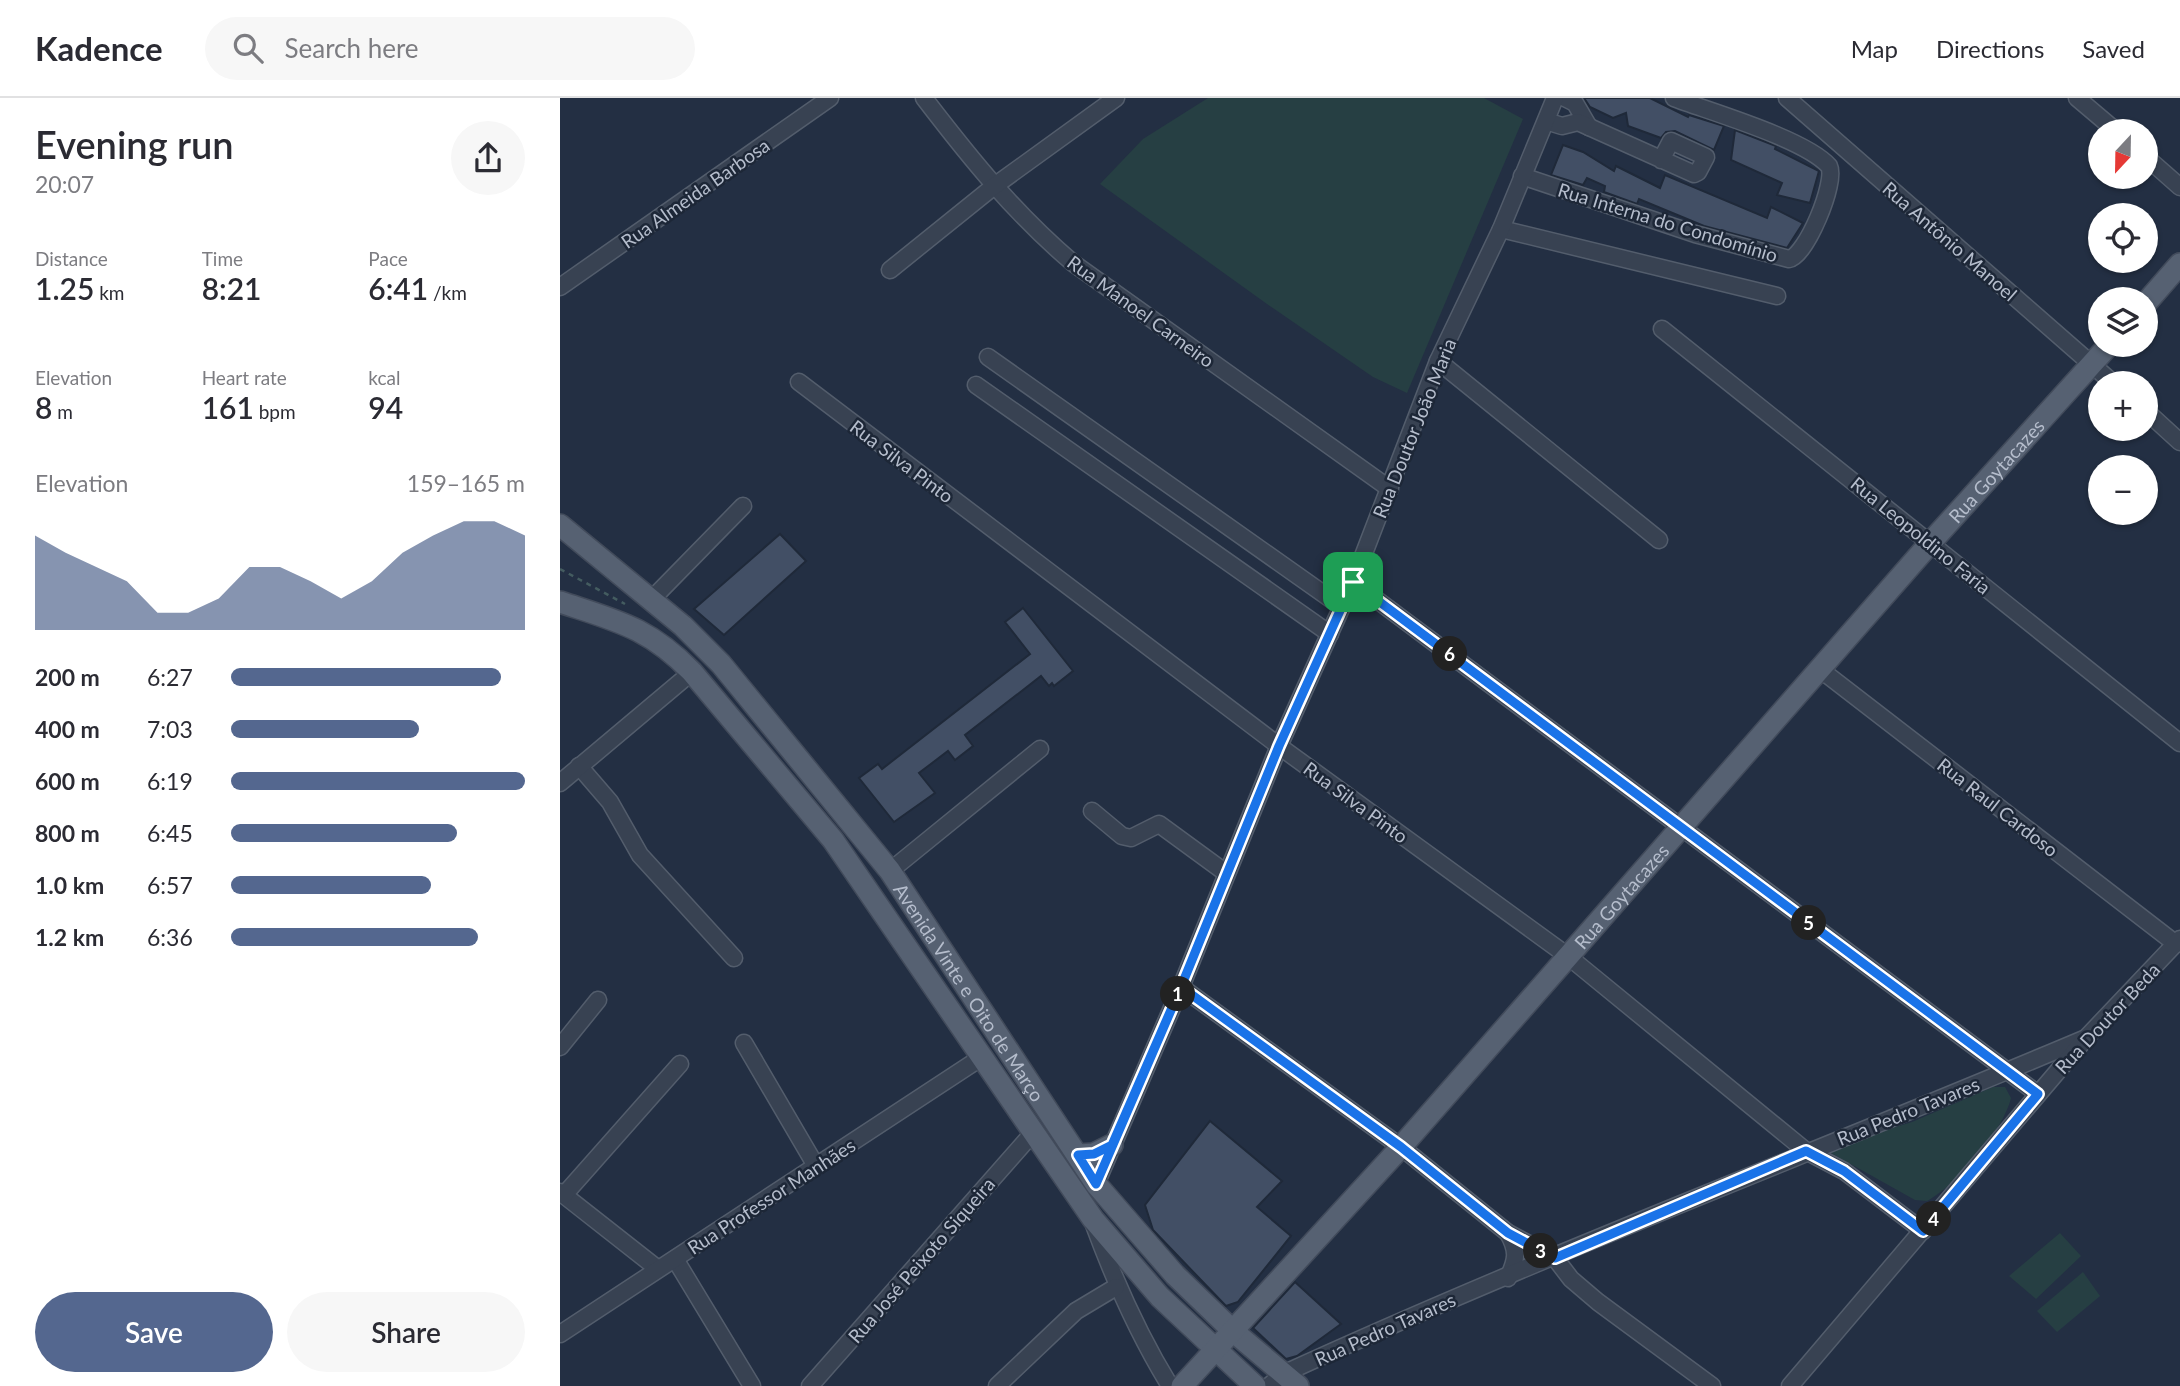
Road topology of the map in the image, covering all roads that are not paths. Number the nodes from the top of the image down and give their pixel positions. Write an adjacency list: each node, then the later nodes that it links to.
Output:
1 (830, 98): 20 (street, Rua Almeida Barbosa)
2 (924, 98): 15 (street, Rua Manoel Carneiro)
3 (1116, 98): 15 (street)
4 (1555, 98): 10 (street, Rua Doutor João Maria)
5 (1565, 98): 11 (street)
6 (1674, 98): 14 (street, Rua Interna do Condomínio)
7 (1787, 98): 27 (street, Rua Antônio Manoel)
8 (2077, 98): 9 (street)
9 (2102, 119)
10 (1546, 121): 11 (street); 14 (street, Rua Doutor João Maria)
11 (1590, 128): 12 (street)
12 (1661, 160)
13 (2158, 168): 16 (street)
14 (1522, 176): 17 (street, Rua Doutor João Maria)
15 (993, 187): 19 (street); 33 (street, Rua Manoel Carneiro)
16 (2180, 187)
17 (1500, 229): 22 (street); 26 (street, Rua Doutor João Maria)
18 (2180, 264): 21 (main road)
19 (890, 270)
20 (560, 288)
21 (2158, 289)
22 (1777, 296)
23 (1662, 329): 38 (street, Rua Leopoldino Faria)
24 (988, 357): 42 (street)
25 (2098, 357): 27 (main road, Rua Goytacazes)
26 (1438, 361): 33 (street, Rua Doutor João Maria); 37 (street)
27 (2091, 364): 28 (street, Rua Antônio Manoel); 38 (main road, Rua Goytacazes)
28 (2099, 371)
29 (799, 382): 47 (street, Rua Silva Pinto)
30 (976, 386): 43 (street)
31 (2158, 422): 32 (street)
32 (2180, 442)
33 (1390, 489): 39 (street, Rua Doutor João Maria)
34 (743, 506): 40 (street)
35 (560, 525): 40 (main road, Avenida Vinte e Oito de Março)
36 (560, 540): 40 (main road)
37 (1659, 540)
38 (1931, 542): 44 (main road, Rua Goytacazes); 46 (street, Rua Leopoldino Faria)
39 (1353, 582): 42 (street, Rua Doutor João Maria); 52 (street)
40 (649, 596): 53 (main road, Avenida Vinte e Oito de Março)
41 (564, 605): 45 (main road, Avenida Vinte e Oito de Março)
42 (1342, 607): 43 (street, Rua Doutor João Maria)
43 (1330, 634): 47 (street, Rua Doutor João Maria)
44 (1821, 670): 52 (main road, Rua Goytacazes); 55 (street, Rua Raul Cardoso)
45 (692, 672): 49 (street); 63 (main road, Avenida Vinte e Oito de Março)
46 (2180, 743)
47 (1279, 746): 54 (street, Rua Doutor João Maria); 56 (street, Rua Silva Pinto)
48 (1040, 749): 53 (street)
49 (579, 766): 50 (street); 57 (street)
50 (560, 783)
51 (1092, 811): 54 (street)
52 (1683, 828): 56 (main road, Rua Goytacazes); 65 (street)
53 (890, 872): 72 (main road, Avenida Vinte e Oito de Março)
54 (1226, 873): 58 (street, Rua Doutor João Maria)
55 (2178, 941): 60 (street, Rua Doutor Beda)
56 (1569, 957): 70 (main road, Rua Goytacazes); 71 (street, Rua Silva Pinto)
57 (734, 958)
58 (1181, 987): 69 (street, Rua Doutor João Maria); 70 (street)
59 (598, 1000): 62 (street)
60 (2086, 1038): 65 (street, Rua Pedro Tavares); 66 (street, Rua Doutor Beda)
61 (744, 1043): 73 (street)
62 (560, 1047)
63 (982, 1057): 67 (main road, Avenida Vinte e Oito de Março); 73 (street, Rua Professor Manhães)
64 (680, 1063): 76 (street)
65 (2008, 1071): 66 (street); 68 (street, Rua Pedro Tavares)
66 (2038, 1094): 78 (street, Rua Doutor Beda)
67 (1032, 1134): 77 (main road, Avenida Vinte e Oito de Março); 90 (street, Rua José Peixoto Siqueira)
68 (1838, 1139): 71 (street, Rua Pedro Tavares); 74 (street)
69 (1112, 1145): 72 (main road); 75 (street, Rua Doutor João Maria)
70 (1401, 1147): 79 (street); 85 (main road, Rua Goytacazes)
71 (1806, 1151): 74 (street, Rua Silva Pinto); 80 (street, Rua Pedro Tavares)
72 (1078, 1155): 75 (main road, Avenida Vinte e Oito de Março)
73 (817, 1166): 81 (street, Rua Professor Manhães)
74 (1844, 1171): 78 (street, Rua Silva Pinto)
75 (1096, 1184): 77 (main road); 85 (main road, Avenida Vinte e Oito de Março)
76 (562, 1194): 82 (street)
77 (1093, 1219): 84 (street); 87 (main road, Avenida Vinte e Oito de Março)
78 (1923, 1231): 96 (street, Rua Doutor Beda)
79 (1508, 1233): 80 (street); 83 (street)
80 (1555, 1258): 83 (street, Rua Pedro Tavares); 95 (street)
81 (675, 1259): 82 (street, Rua Professor Manhães); 89 (street)
82 (658, 1269): 86 (street, Rua Professor Manhães)
83 (1508, 1278): 88 (street, Rua Pedro Tavares)
84 (1116, 1287): 91 (street); 92 (street)
85 (1234, 1332): 87 (main road, Rua Goytacazes); 88 (main road, Avenida Vinte e Oito de Março)
86 (560, 1334)
87 (1214, 1351): 93 (main road, Rua Goytacazes); 94 (main road, Avenida Vinte e Oito de Março)
88 (1283, 1382)
89 (752, 1386)
90 (810, 1386)
91 (997, 1386)
92 (1170, 1386)
93 (1182, 1386)
94 (1255, 1386)
95 (1712, 1386)
96 (1790, 1386)

